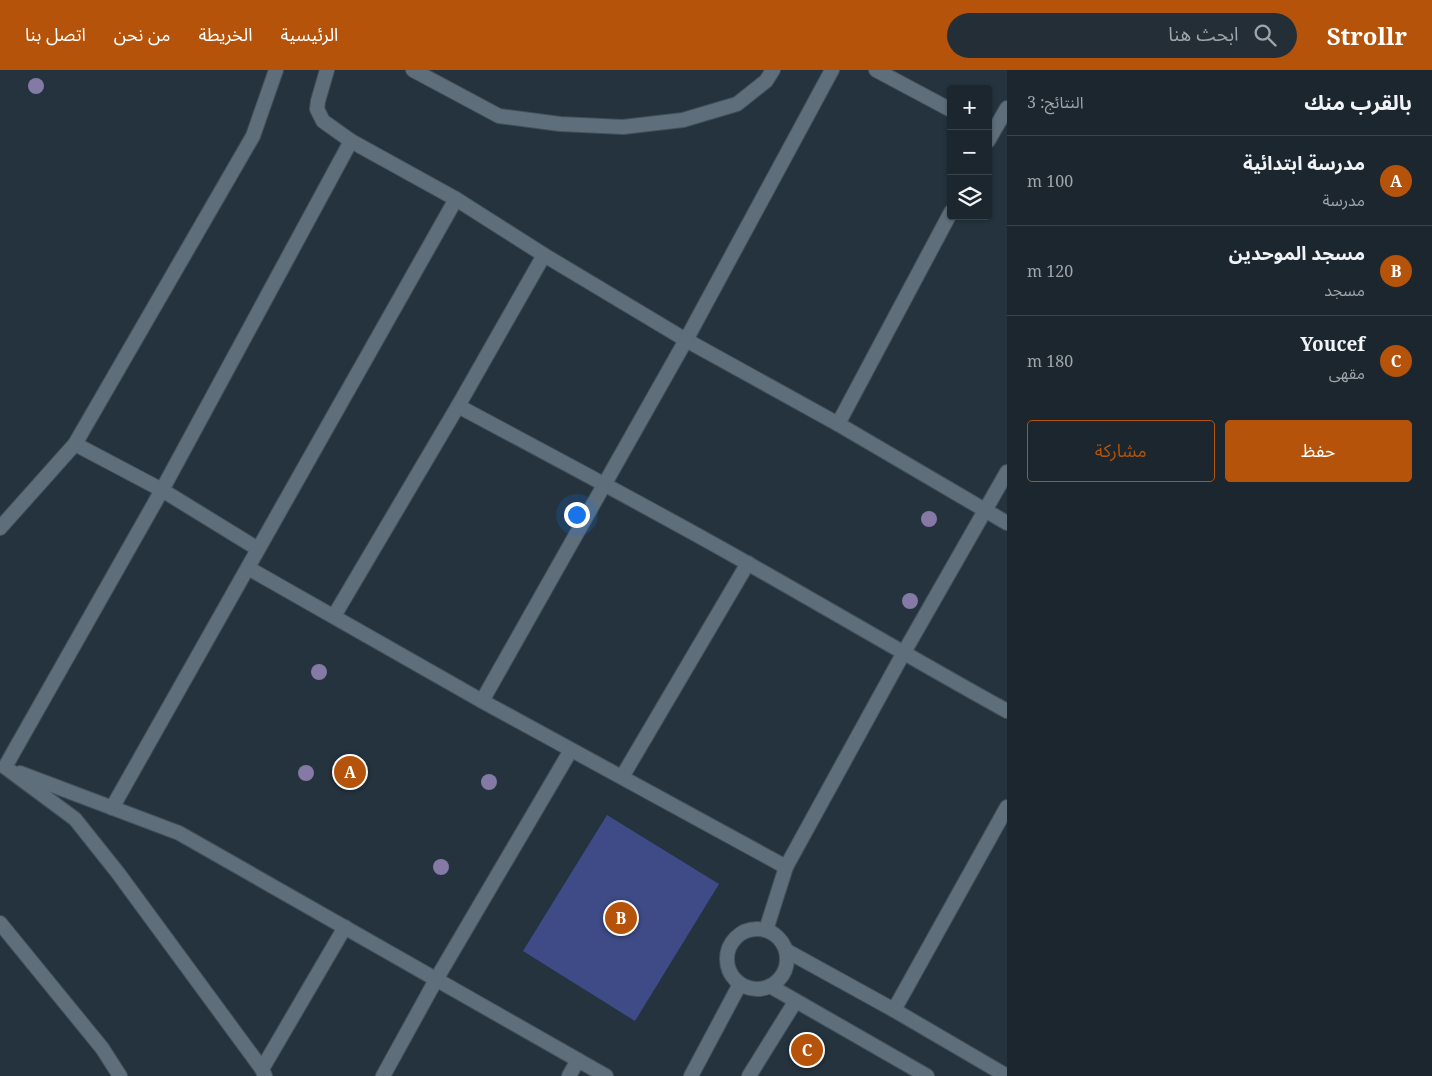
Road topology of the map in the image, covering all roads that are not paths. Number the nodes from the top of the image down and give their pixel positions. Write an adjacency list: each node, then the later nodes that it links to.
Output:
1 (276, 70): 17 (street)
2 (327, 70): 10 (street)
3 (412, 70): 4 (street)
4 (773, 70)
5 (832, 70): 14 (street)
6 (876, 70): 7 (street)
7 (947, 108)
8 (1007, 108): 9 (street)
9 (992, 132)
10 (351, 141): 11 (street); 20 (street)
11 (456, 199): 13 (street); 24 (street)
12 (947, 220): 16 (street)
13 (544, 255): 14 (street); 15 (street)
14 (686, 340): 16 (street); 19 (street)
15 (458, 406): 19 (street); 27 (street)
16 (838, 424): 21 (street)
17 (75, 444): 20 (street); 23 (street)
18 (1007, 472): 21 (street)
19 (605, 484): 25 (street); 29 (street)
20 (162, 490): 24 (street); 32 (street)
21 (986, 511): 22 (street); 28 (street)
22 (1007, 523)
23 (0, 528)
24 (258, 549): 26 (street)
25 (748, 563): 28 (street); 33 (street)
26 (248, 568): 27 (street); 35 (street)
27 (334, 616): 29 (street)
28 (903, 654): 30 (street); 36 (street)
29 (482, 701): 31 (street)
30 (1007, 711)
31 (571, 750): 33 (street); 41 (street)
32 (3, 767): 35 (street); 47 (street)
33 (622, 777): 36 (street)
34 (1007, 807): 45 (street)
35 (112, 808): 38 (street)
36 (786, 867): 39 (street)
37 (0, 923): 48 (street)
38 (345, 927): 41 (street); 47 (street)
39 (766, 930): 40 (street); 42 (street)
40 (787, 951): 43 (street); 45 (street)
41 (436, 978): 46 (street); 49 (street)
42 (740, 984): 43 (street); 52 (street)
43 (770, 986): 44 (street)
44 (795, 1002): 53 (street); 54 (street)
45 (894, 1010): 55 (street)
46 (578, 1060): 50 (street); 51 (street)
47 (264, 1072)
48 (120, 1076)
49 (383, 1076)
50 (569, 1076)
51 (606, 1076)
52 (691, 1076)
53 (749, 1076)
54 (927, 1076)
55 (1007, 1076)

